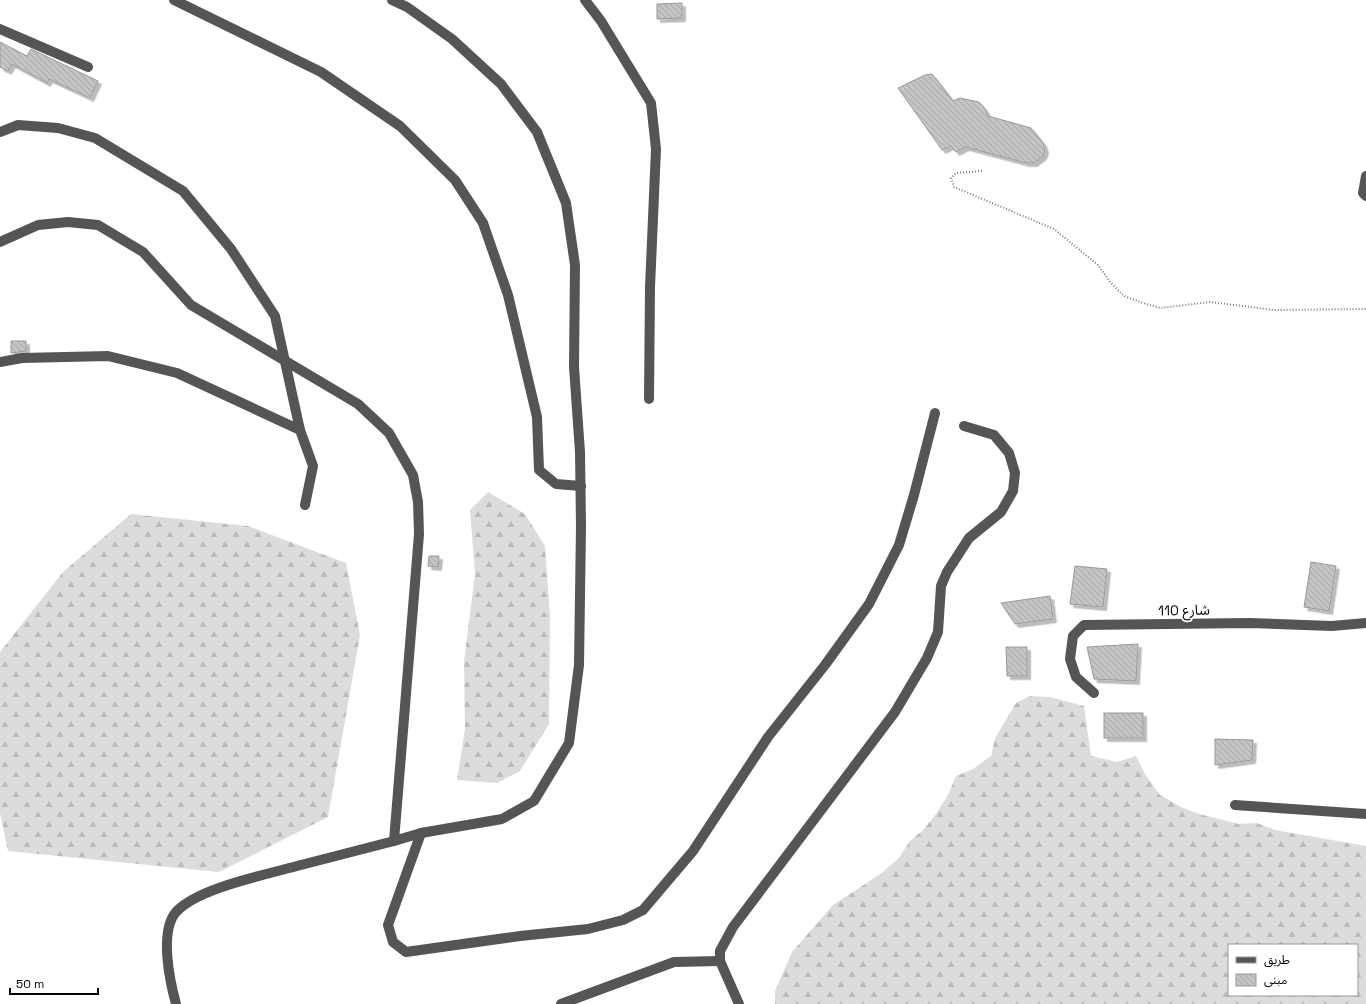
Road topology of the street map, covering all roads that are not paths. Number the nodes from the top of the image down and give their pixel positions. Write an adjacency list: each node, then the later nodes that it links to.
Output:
1 (174, 0): 16 (street)
2 (392, 0): 16 (street)
3 (585, 0): 12 (street)
4 (0, 29): 5 (street)
5 (88, 67)
6 (0, 132): 11 (street)
7 (1366, 176): 8 (street)
8 (1366, 196)
9 (0, 242): 11 (street)
10 (0, 362): 15 (street)
11 (285, 362): 15 (street); 23 (street)
12 (649, 399)
13 (935, 413): 22 (street)
14 (964, 426): 24 (street)
15 (300, 430): 17 (street)
16 (581, 486): 22 (street)
17 (305, 505)
18 (1366, 623): 19 (street, شارع 110)
19 (1094, 693)
20 (1235, 805): 21 (street)
21 (1366, 814)
22 (421, 833): 23 (street)
23 (394, 841): 25 (street)
24 (720, 961): 26 (street); 27 (street)
25 (176, 1004)
26 (561, 1004)
27 (739, 1004)

